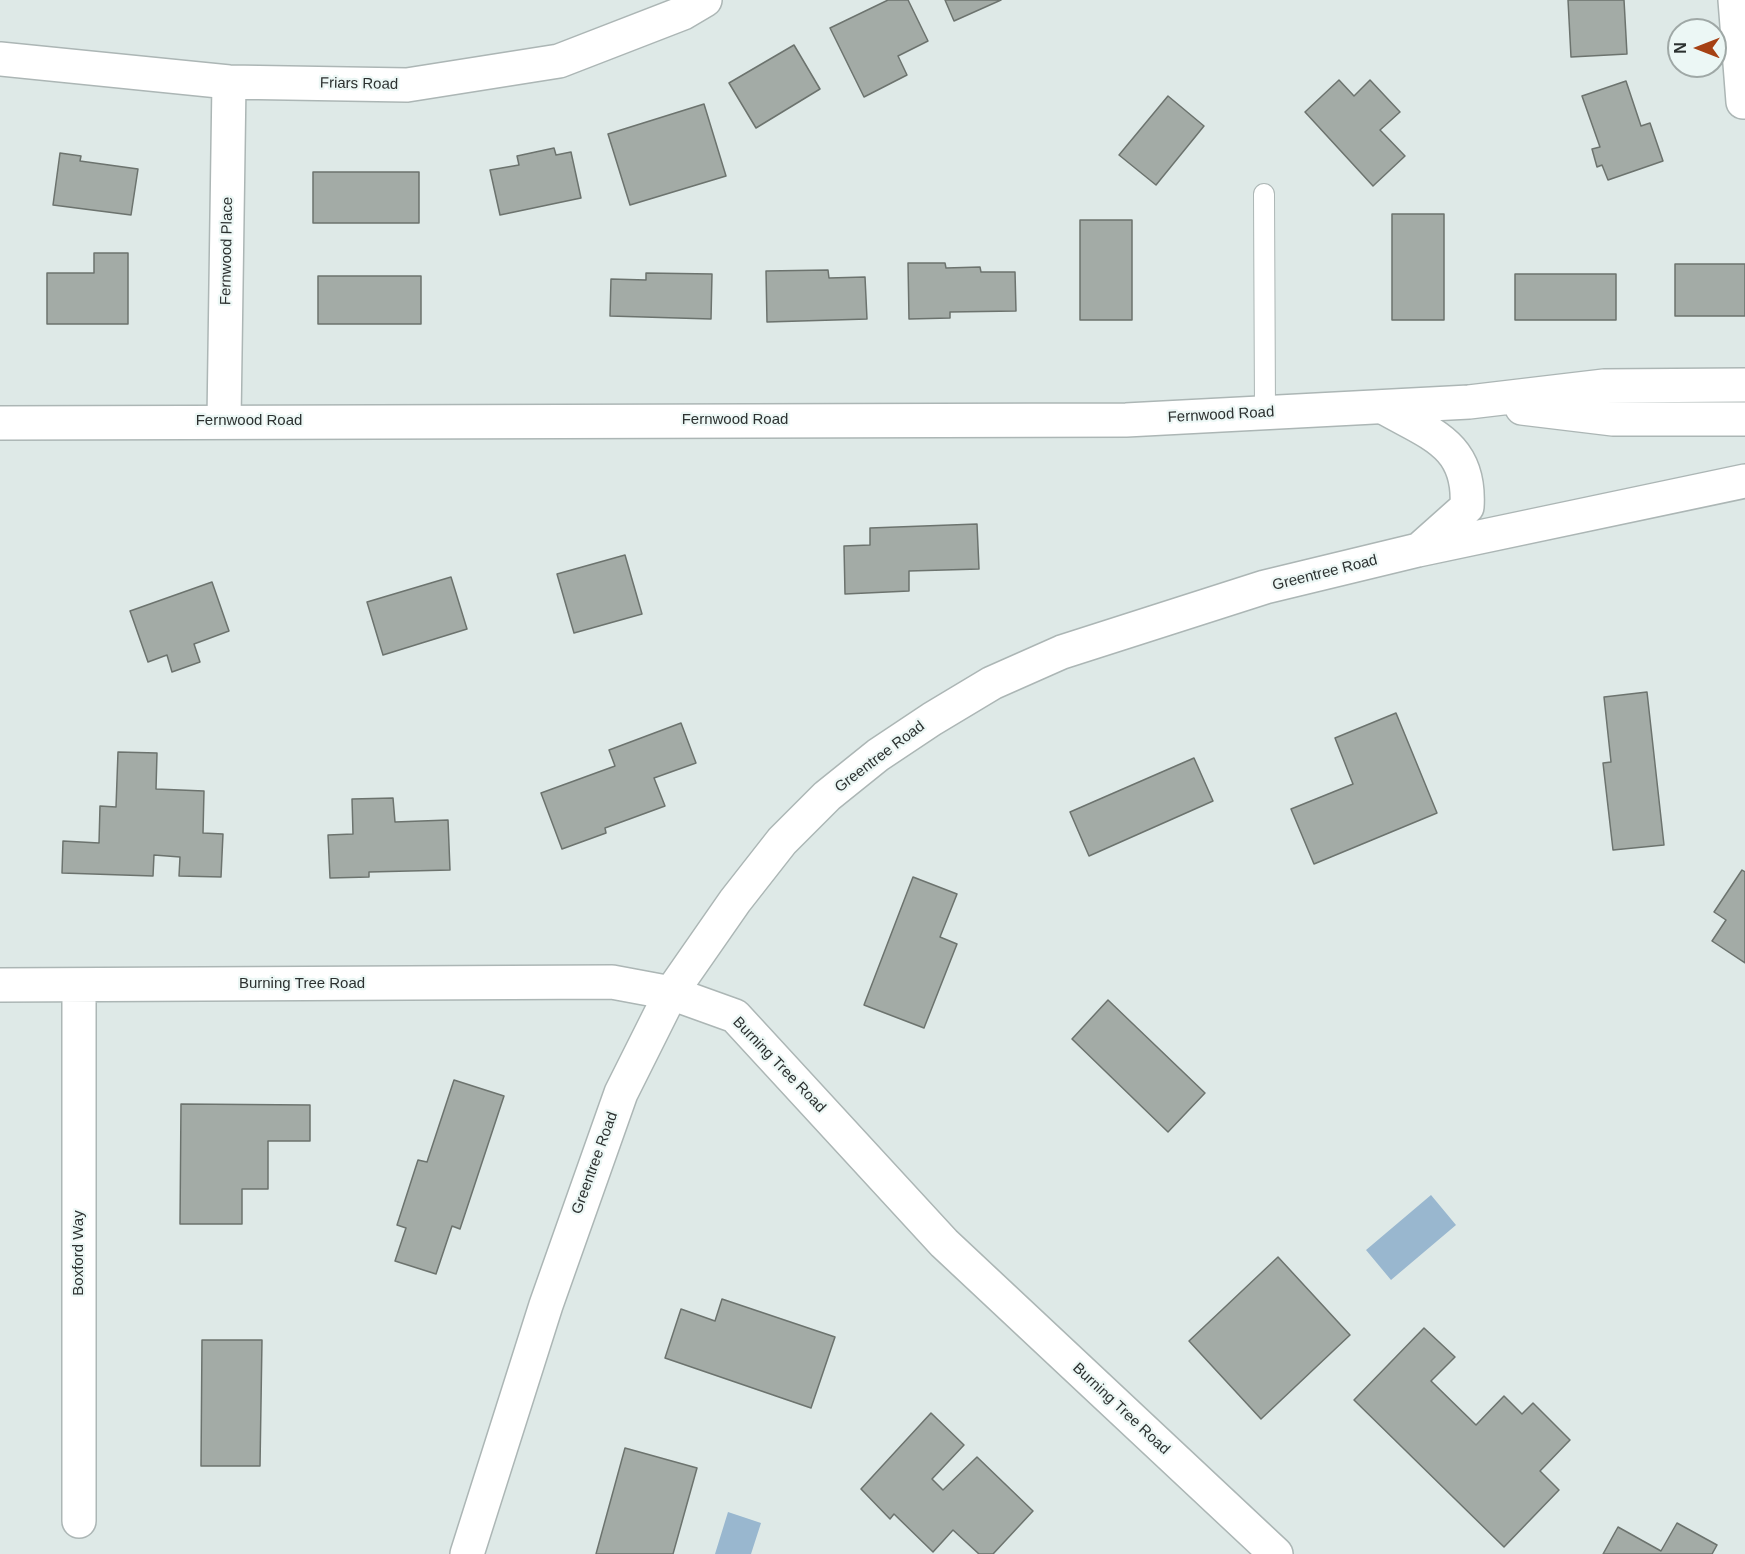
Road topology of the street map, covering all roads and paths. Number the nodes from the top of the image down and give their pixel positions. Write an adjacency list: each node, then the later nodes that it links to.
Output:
1 (705, 0): 4 (street, Friars Road)
2 (1735, 0): 5 (street)
3 (0, 59): 4 (street, Friars Road)
4 (229, 82): 12 (street, Fernwood Place)
5 (1743, 102)
6 (1264, 194): 10 (lane)
7 (1745, 385): 8 (street, Fernwood Road)
8 (1469, 402): 9 (street, Fernwood Road); 11 (street, Fernwood Road)
9 (1383, 407): 10 (street, Fernwood Road); 15 (street)
10 (1265, 413): 12 (street, Fernwood Road)
11 (1745, 419)
12 (224, 420): 13 (street, Fernwood Road)
13 (0, 423)
14 (1745, 481): 15 (street, Greentree Road)
15 (1418, 550): 18 (street, Greentree Road)
16 (0, 985): 17 (street, Burning Tree Road)
17 (79, 985): 18 (street, Burning Tree Road); 19 (street, Boxford Way)
18 (671, 993): 20 (street, Greentree Road); 21 (street, Burning Tree Road)
19 (79, 1521)
20 (467, 1554)
21 (1276, 1554)

